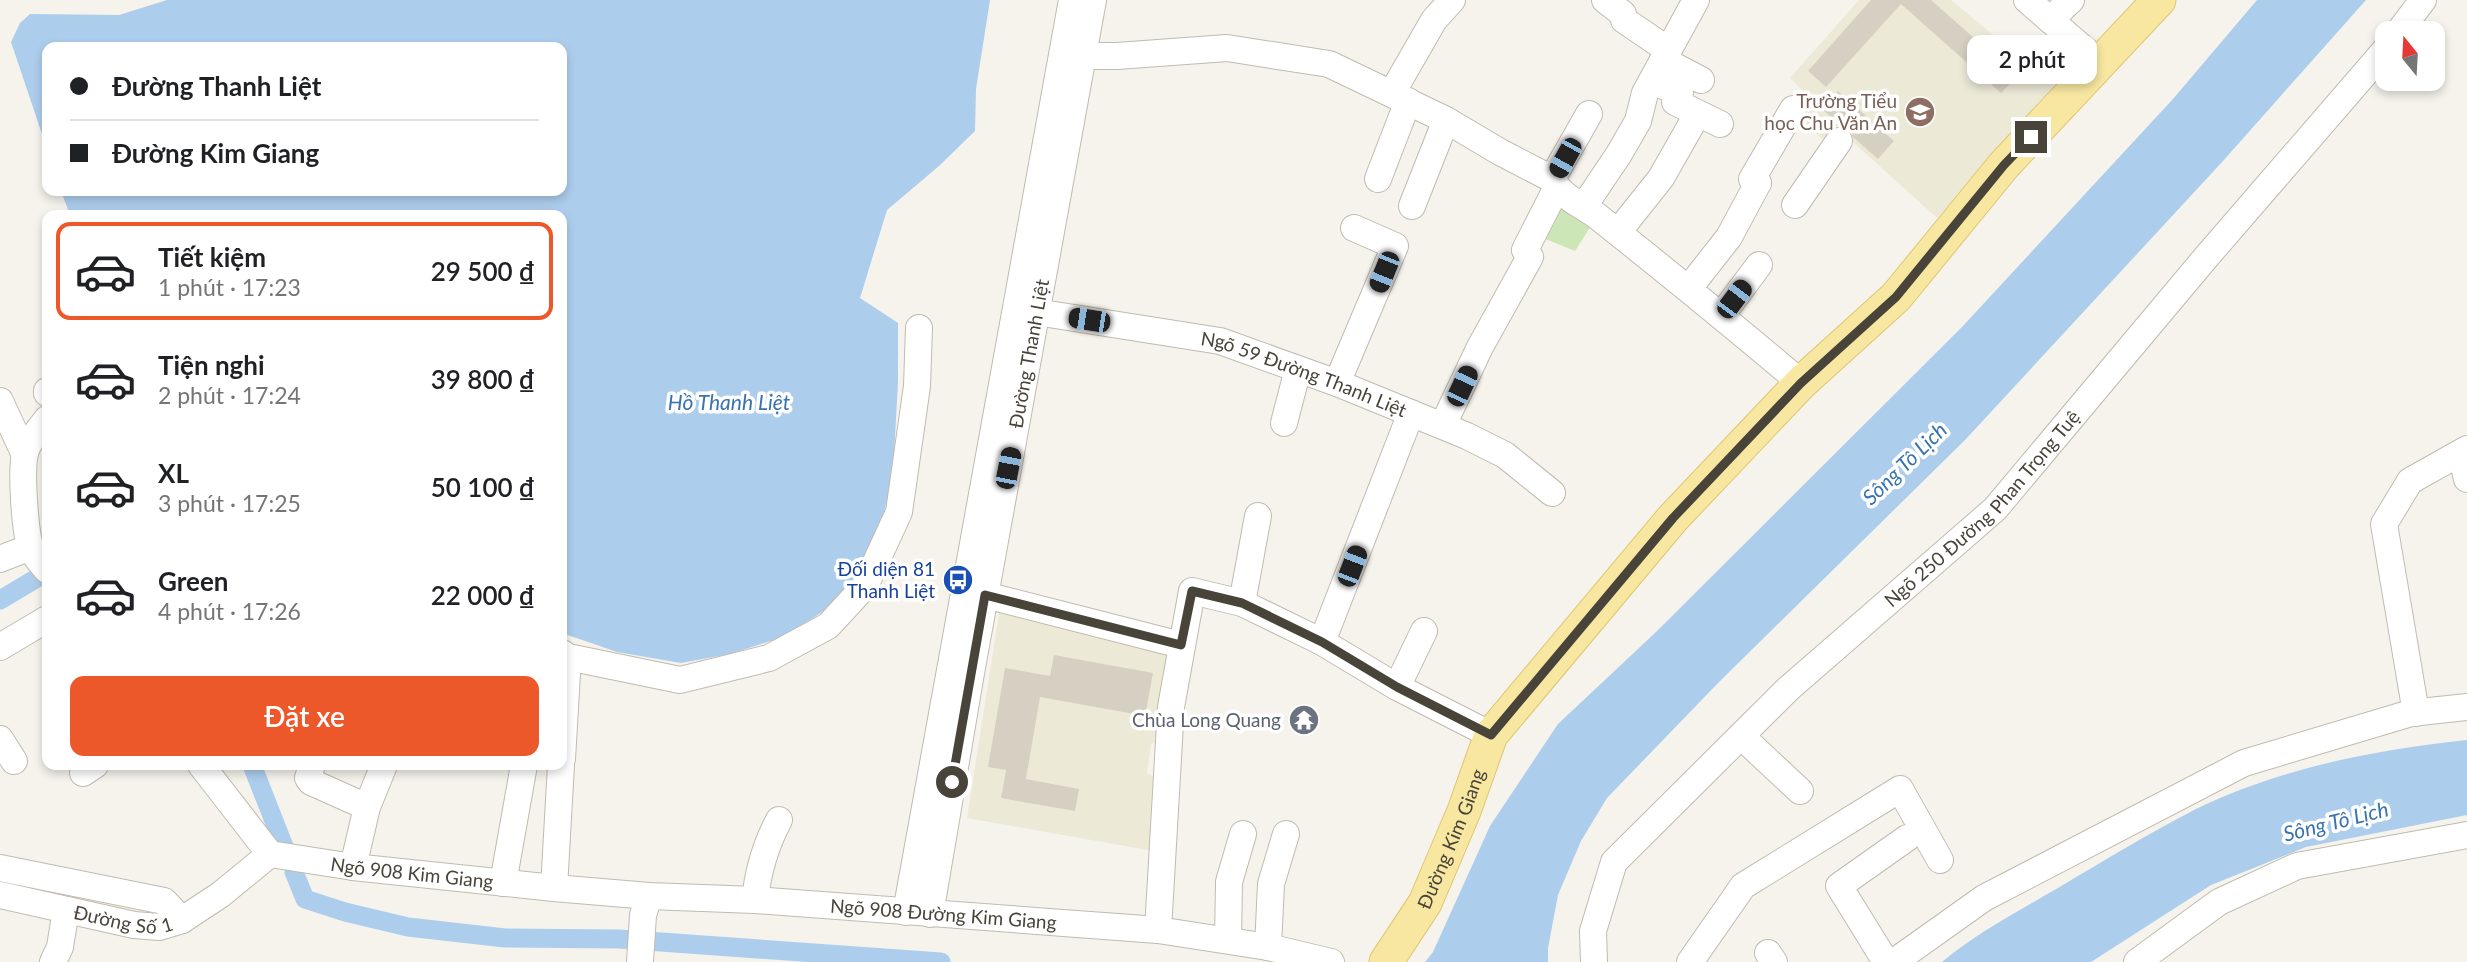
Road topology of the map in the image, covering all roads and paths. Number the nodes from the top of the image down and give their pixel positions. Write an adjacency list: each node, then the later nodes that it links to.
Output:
1 (1072, 0): 88 (street, Đường Thanh Liệt)
2 (1093, 0): 12 (street, Đường Thanh Liệt)
3 (1452, 0): 17 (street)
4 (1605, 0): 15 (street)
5 (1696, 0): 15 (street)
6 (2026, 0): 10 (street)
7 (2071, 0): 10 (street)
8 (2159, 0): 14 (main road, Đường Kim Giang)
9 (2423, 0): 11 (street)
10 (2050, 20): 14 (street)
11 (2407, 21)
12 (1084, 56): 17 (street); 33 (street, Đường Thanh Liệt)
13 (2375, 62): 63 (street, Ngõ 250 Đường Phan Trọng Tuệ)
14 (2100, 63): 38 (main road, Đường Kim Giang)
15 (1661, 64): 16 (street); 22 (street); 28 (street)
16 (1701, 80)
17 (1400, 97): 20 (street); 24 (street)
18 (1793, 109): 25 (street)
19 (1589, 114): 26 (street)
20 (1446, 120): 26 (street); 27 (street)
21 (1694, 120): 30 (street)
22 (1720, 124)
23 (1839, 141): 25 (street)
24 (1378, 179)
25 (1758, 183): 32 (street)
26 (1554, 184): 28 (street); 42 (street)
27 (1412, 206)
28 (1584, 206): 30 (street)
29 (1354, 228): 37 (street)
30 (1618, 232): 32 (street)
31 (1759, 265): 34 (street)
32 (1689, 288): 34 (street)
33 (1037, 312): 36 (street, Ngõ 59 Đường Thanh Liệt); 51 (street, Đường Thanh Liệt)
34 (1721, 316): 38 (street)
35 (919, 328): 58 (street)
36 (1298, 369): 37 (street, Ngõ 59 Đường Thanh Liệt); 41 (street)
37 (1337, 383): 40 (street, Ngõ 59 Đường Thanh Liệt)
38 (1801, 383): 62 (main road, Đường Kim Giang)
39 (0, 401): 45 (street)
40 (1411, 413): 42 (street, Ngõ 59 Đường Thanh Liệt); 55 (street)
41 (1284, 423)
42 (1443, 425): 47 (street, Ngõ 59 Đường Thanh Liệt)
43 (42, 426): 45 (street)
44 (2464, 451): 46 (street); 61 (street)
45 (24, 453): 49 (street)
46 (2467, 479)
47 (1552, 493)
48 (1258, 516): 52 (street)
49 (37, 557): 50 (street)
50 (0, 559)
51 (985, 595): 56 (street); 88 (street, Đường Thanh Liệt)
52 (1242, 603): 55 (street); 56 (street)
53 (42, 622): 57 (street)
54 (1424, 631): 59 (street)
55 (1322, 642): 59 (street)
56 (1181, 645): 90 (street)
57 (0, 647)
58 (567, 655)
59 (1397, 687): 62 (street)
60 (2467, 707): 61 (street)
61 (2416, 713): 100 (street)
62 (1491, 735): 96 (main road, Đường Kim Giang)
63 (1741, 736): 71 (street); 97 (street, Ngõ 250 Đường Phan Trọng Tuệ)
64 (0, 739): 65 (street)
65 (15, 761)
66 (205, 770): 78 (street)
67 (310, 770): 72 (street)
68 (382, 770): 72 (street)
69 (523, 770): 82 (street)
70 (561, 770): 83 (street)
71 (1800, 790)
72 (367, 807): 80 (street)
73 (779, 820): 85 (street)
74 (1243, 834): 91 (street)
75 (1286, 834): 92 (street)
76 (2467, 835): 101 (street)
77 (1907, 838): 99 (street)
78 (270, 854): 80 (street, Ngõ 908 Kim Giang); 89 (street)
79 (1940, 860): 98 (street)
80 (353, 867): 82 (street, Ngõ 908 Kim Giang)
81 (0, 868): 89 (street, Đường Số 1)
82 (502, 883): 83 (street, Ngõ 908 Kim Giang)
83 (554, 888): 86 (street, Ngõ 908 Đường Kim Giang)
84 (0, 895): 87 (street, Đường Số 1)
85 (755, 900): 86 (street, Ngõ 908 Đường Kim Giang); 88 (street, Ngõ 908 Đường Kim Giang)
86 (646, 906): 94 (street)
87 (66, 910): 89 (street, Đường Số 1); 93 (street)
88 (918, 913): 90 (street, Ngõ 908 Đường Kim Giang)
89 (182, 920)
90 (1158, 930): 91 (street, Ngõ 908 Đường Kim Giang)
91 (1228, 940): 92 (street, Ngõ 908 Đường Kim Giang)
92 (1268, 947): 95 (street, Ngõ 908 Đường Kim Giang)
93 (54, 962)
94 (640, 962)
95 (1331, 962)
96 (1386, 962)
97 (1594, 962)
98 (1690, 962)
99 (1886, 962)
100 (1894, 962)
101 (2137, 962)

